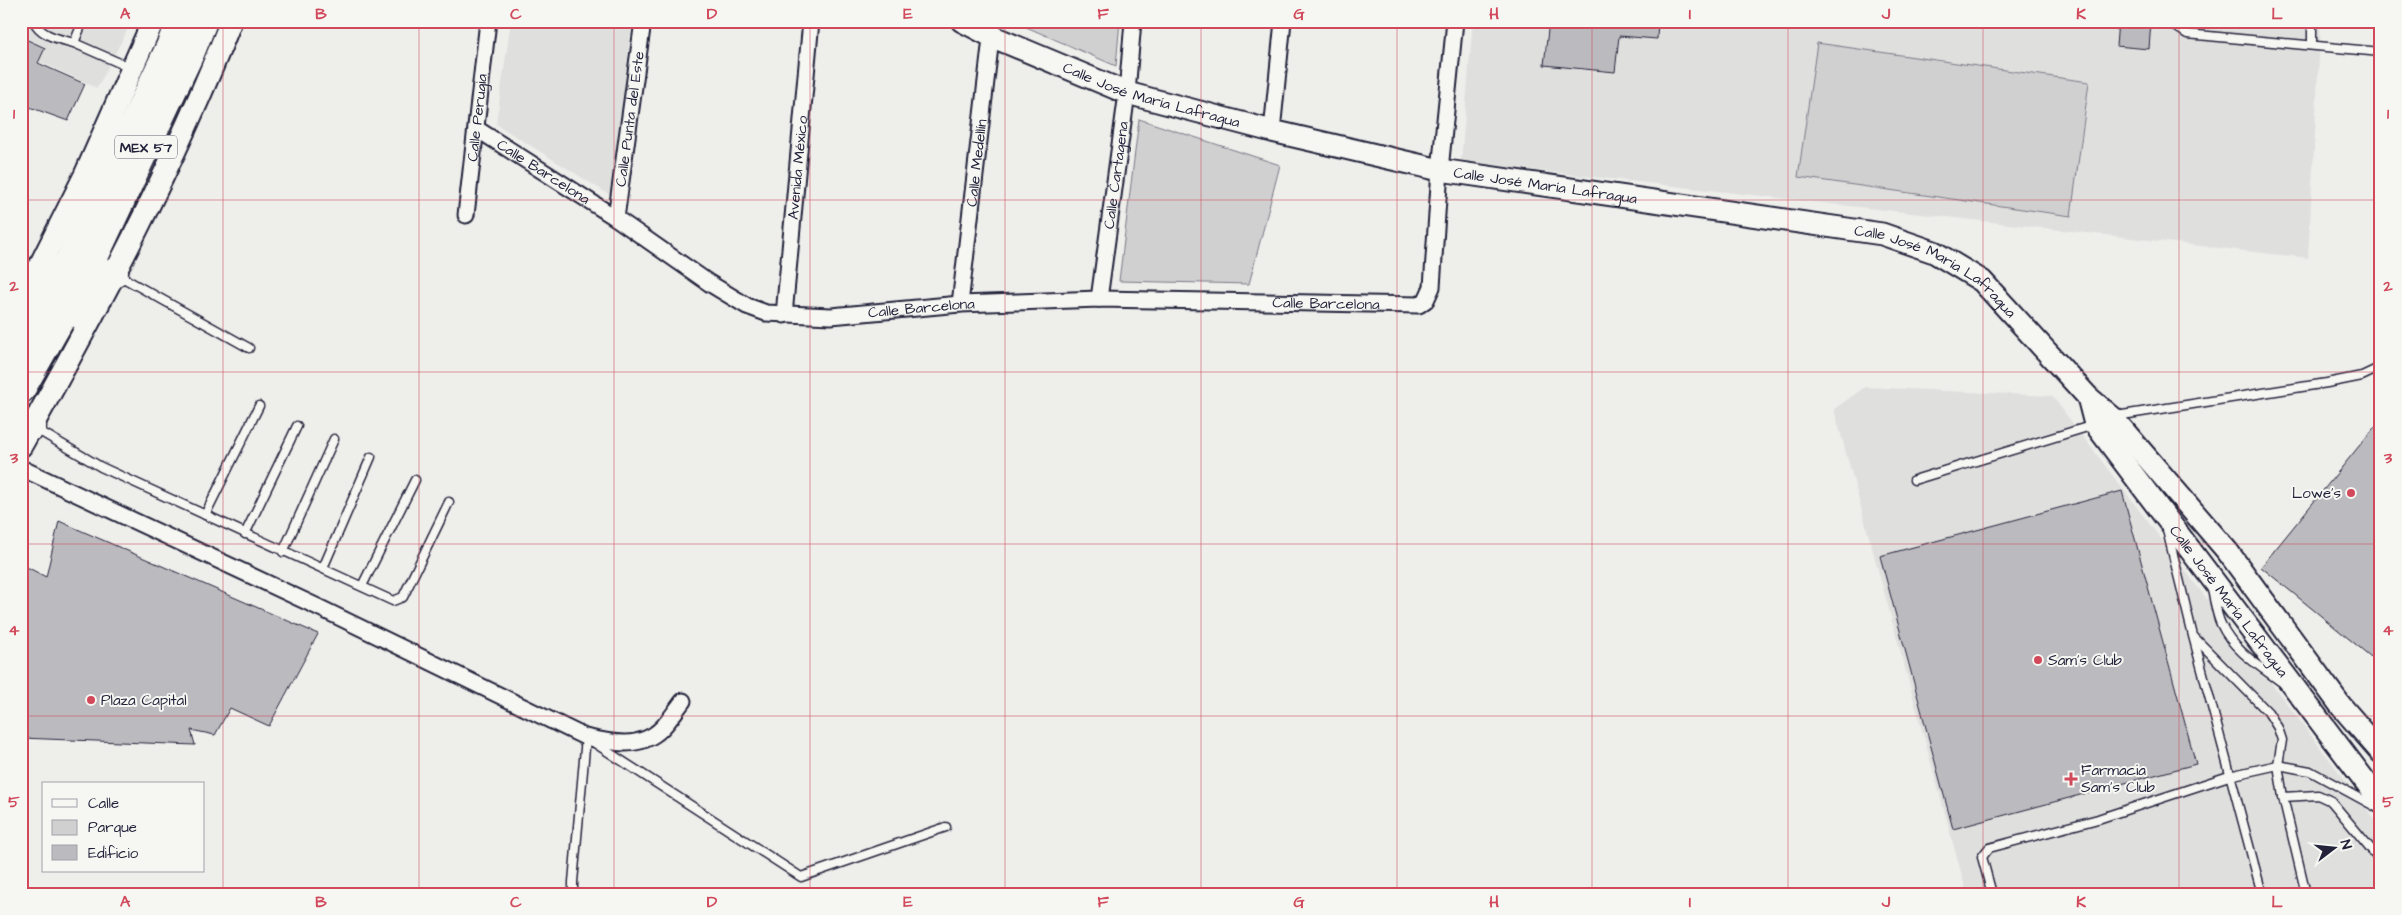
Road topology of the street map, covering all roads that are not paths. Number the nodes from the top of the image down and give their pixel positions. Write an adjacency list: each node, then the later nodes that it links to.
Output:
1 (34, 21): 17 (lane)
2 (83, 21): 17 (lane)
3 (153, 21): 20 (main road)
4 (180, 21): 27 (highway, MEX 57)
5 (203, 21): 27 (highway, MEX 57)
6 (231, 21): 28 (main road)
7 (488, 21): 22 (street, Calle Perugia)
8 (643, 21): 26 (street, Calle Punta del Este)
9 (811, 21): 32 (street, Avenida México)
10 (962, 21): 16 (main road, Calle José María Lafragua)
11 (1133, 21): 21 (street, Calle Cartagena)
12 (1283, 21): 23 (street)
13 (1455, 21): 24 (street)
14 (2176, 21): 18 (lane)
15 (2312, 21): 18 (lane)
16 (992, 29): 21 (main road, Calle José María Lafragua); 31 (street, Calle Medellín)
17 (74, 43): 20 (lane)
18 (2312, 45): 19 (lane)
19 (2381, 52)
20 (133, 69): 30 (main road)
21 (1126, 92): 23 (main road, Calle José María Lafragua); 29 (street, Calle Cartagena)
22 (477, 128): 25 (street, Calle Perugia); 26 (street, Calle Barcelona)
23 (1272, 131): 24 (main road, Calle José María Lafragua)
24 (1440, 170): 29 (street, Calle Barcelona); 38 (main road, Calle José María Lafragua)
25 (466, 215)
26 (616, 218): 32 (street, Calle Barcelona)
27 (78, 265): 33 (highway, MEX 57)
28 (114, 273): 33 (highway); 34 (lane); 40 (main road)
29 (1099, 299): 31 (street, Calle Barcelona)
30 (21, 303)
31 (960, 304): 32 (street, Calle Barcelona)
32 (784, 315)
33 (34, 345): 36 (highway, MEX 57)
34 (249, 348)
35 (2381, 367): 38 (lane)
36 (21, 388)
37 (259, 406): 48 (lane)
38 (2103, 421): 45 (lane); 47 (main road, Calle José María Lafragua); 55 (main road, Calle José María Lafragua)
39 (297, 426): 49 (lane)
40 (25, 434): 48 (lane)
41 (334, 439): 50 (lane)
42 (371, 457): 51 (lane)
43 (21, 468): 56 (street)
44 (415, 480): 52 (lane)
45 (1914, 480)
46 (449, 502): 52 (lane)
47 (2163, 514): 53 (lane); 59 (main road, Calle José María Lafragua)
48 (205, 515): 49 (lane)
49 (245, 534): 50 (lane)
50 (283, 552): 51 (lane)
51 (323, 568): 52 (lane)
52 (362, 586)
53 (2193, 636): 58 (lane); 60 (lane)
54 (683, 701): 56 (street)
55 (2341, 706): 57 (main road, Calle José María Lafragua); 59 (main road)
56 (585, 737): 64 (lane); 66 (lane)
57 (2381, 752)
58 (2278, 765): 60 (lane); 61 (lane); 63 (lane)
59 (2359, 774): 62 (main road, Calle José María Lafragua)
60 (2230, 776): 67 (lane); 68 (lane)
61 (2283, 797): 65 (lane); 69 (lane)
62 (2381, 802)
63 (2381, 810)
64 (946, 827)
65 (2381, 861)
66 (573, 894)
67 (1992, 894)
68 (2262, 894)
69 (2306, 894)

